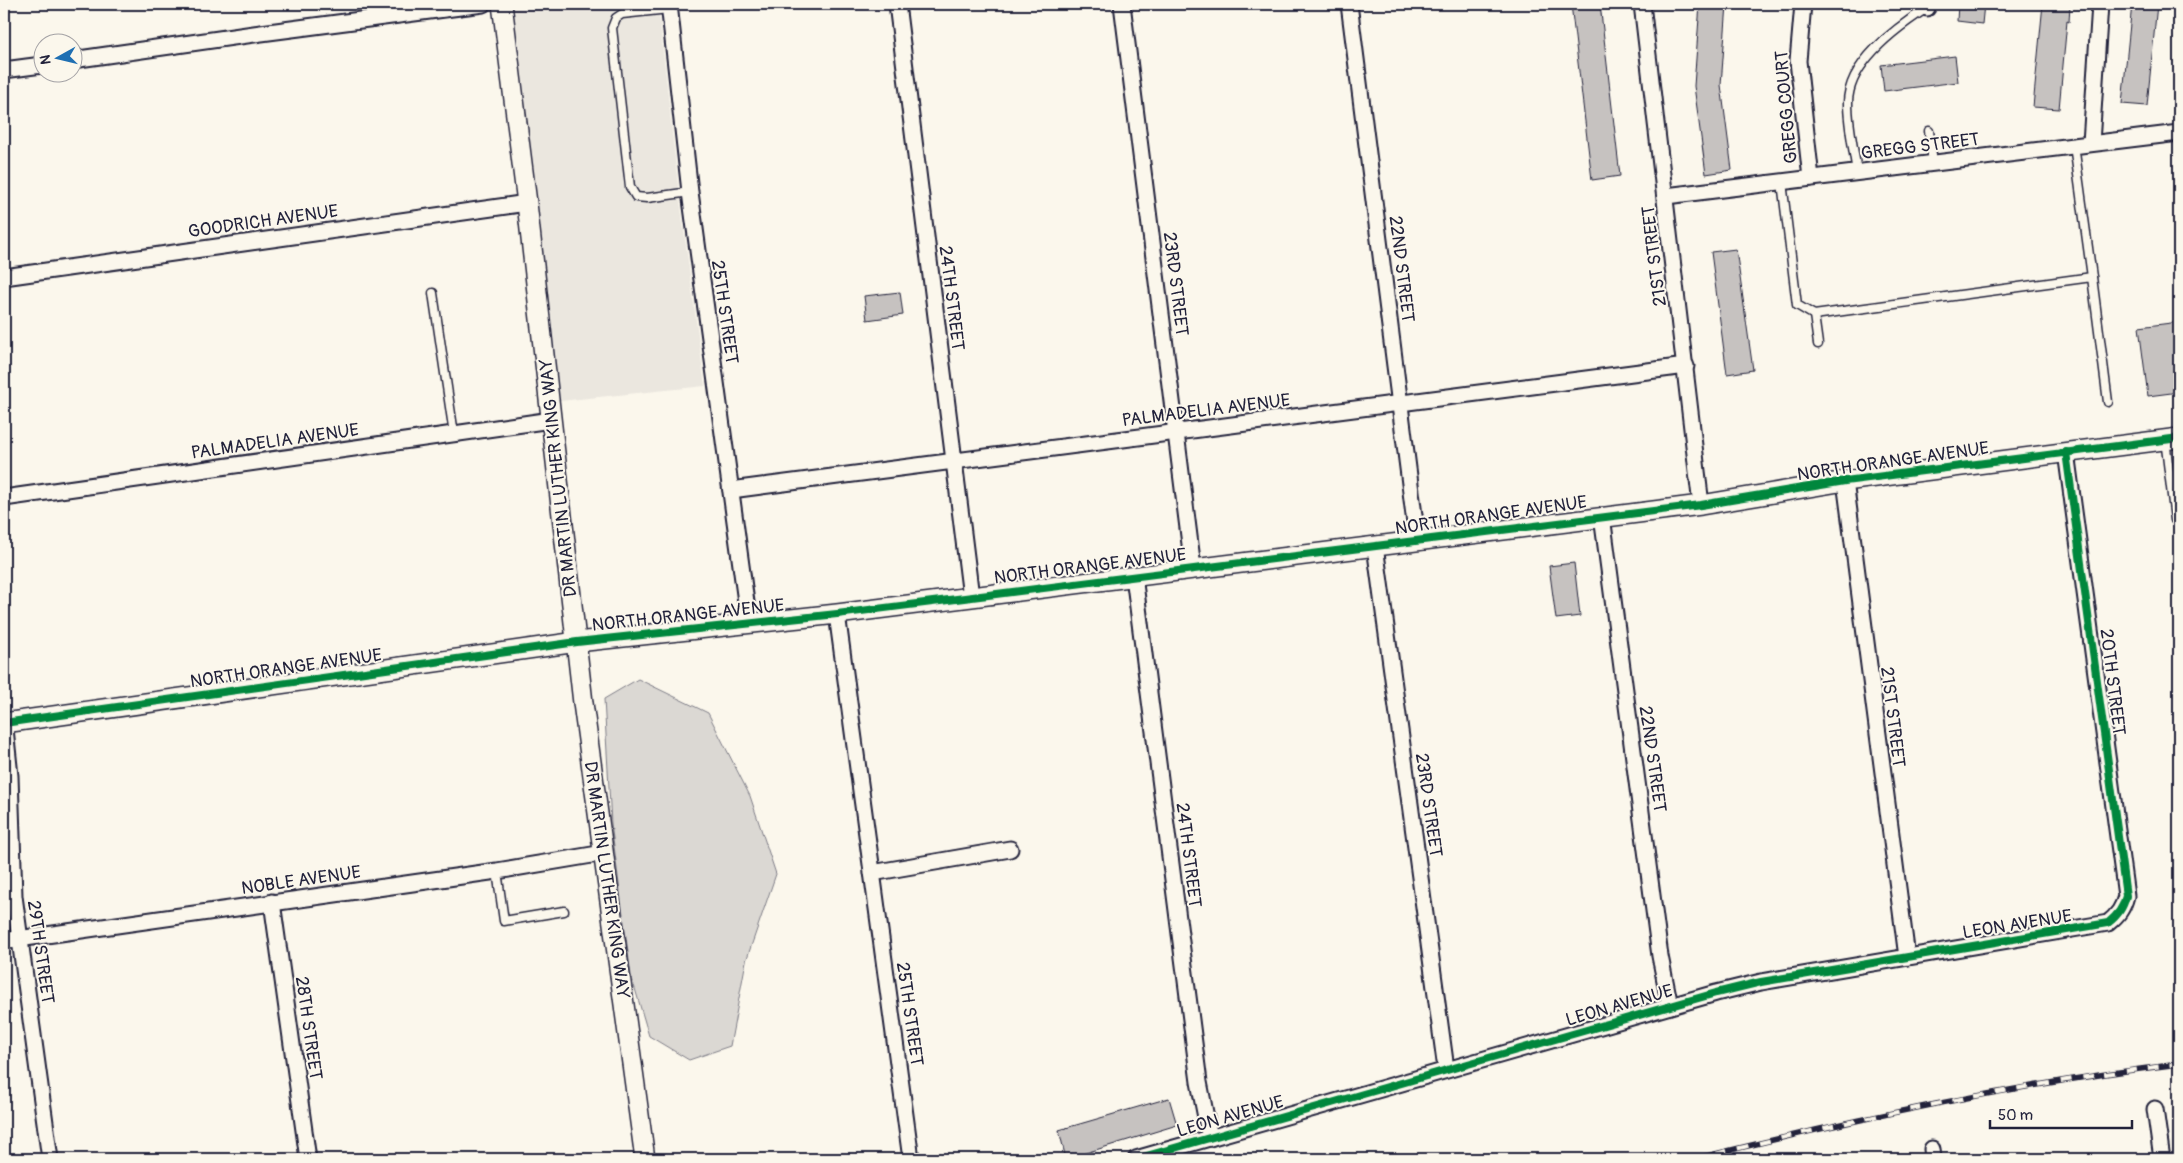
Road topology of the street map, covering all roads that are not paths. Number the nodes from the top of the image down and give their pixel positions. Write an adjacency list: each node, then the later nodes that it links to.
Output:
1 (483, 4): 11 (street)
2 (502, 4): 24 (street, DR MARTIN LUTHER KING WAY)
3 (897, 4): 38 (street, 24TH STREET)
4 (1122, 4): 34 (street, 23RD STREET)
5 (1350, 4): 32 (street, 22ND STREET)
6 (1642, 4): 23 (street, 21ST STREET)
7 (1803, 4): 20 (street, GREGG COURT)
8 (2100, 4): 16 (street)
9 (669, 6): 22 (street, 25TH STREET); 22 (lane)
10 (1927, 6): 19 (lane)
11 (82, 59)
12 (32, 66): 13 (street)
13 (4, 70)
14 (1929, 130): 18 (lane)
15 (2179, 132): 16 (street, GREGG STREET)
16 (2091, 143): 17 (street, GREGG STREET)
17 (2074, 145): 18 (street, GREGG STREET); 26 (lane)
18 (1933, 163): 19 (street, GREGG STREET)
19 (1856, 172): 20 (street, GREGG STREET)
20 (1811, 178): 21 (street, GREGG STREET)
21 (1782, 182): 23 (street, GREGG STREET); 28 (lane)
22 (690, 192): 40 (street, 25TH STREET)
23 (1666, 196): 30 (street, 21ST STREET)
24 (527, 203): 25 (street, GOODRICH AVENUE); 33 (street, DR MARTIN LUTHER KING WAY)
25 (4, 276)
26 (2092, 277): 28 (lane); 31 (lane)
27 (433, 293): 35 (lane)
28 (1814, 315): 29 (lane)
29 (1818, 344)
30 (1686, 366): 32 (street, PALMADELIA AVENUE); 42 (street, 21ST STREET)
31 (2108, 402)
32 (1400, 404): 34 (street, PALMADELIA AVENUE); 45 (street, 22ND STREET)
33 (551, 420): 35 (street, PALMADELIA AVENUE); 52 (street, DR MARTIN LUTHER KING WAY)
34 (1176, 433): 38 (street, PALMADELIA AVENUE); 47 (street, 23RD STREET)
35 (454, 434): 41 (street, PALMADELIA AVENUE)
36 (2172, 438): 37 (street, NORTH ORANGE AVENUE); 44 (lane)
37 (2066, 452): 39 (street, NORTH ORANGE AVENUE); 60 (street, 20TH STREET)
38 (954, 462): 40 (street, PALMADELIA AVENUE); 49 (street, 24TH STREET)
39 (1845, 481): 42 (street, NORTH ORANGE AVENUE); 63 (street, 21ST STREET)
40 (731, 490): 51 (street, 25TH STREET)
41 (4, 498)
42 (1701, 505): 43 (street, NORTH ORANGE AVENUE)
43 (1602, 516): 45 (street, NORTH ORANGE AVENUE); 64 (street, 22ND STREET)
44 (2175, 520)
45 (1417, 539): 46 (street, NORTH ORANGE AVENUE)
46 (1375, 546): 47 (street, NORTH ORANGE AVENUE); 65 (street, 23RD STREET)
47 (1193, 568): 48 (street, NORTH ORANGE AVENUE)
48 (1134, 576): 49 (street, NORTH ORANGE AVENUE); 67 (street, 24TH STREET)
49 (971, 597): 50 (street, NORTH ORANGE AVENUE)
50 (837, 614): 51 (street, NORTH ORANGE AVENUE); 57 (street, 25TH STREET)
51 (749, 624): 52 (street, NORTH ORANGE AVENUE)
52 (576, 642): 53 (street, NORTH ORANGE AVENUE); 55 (street, DR MARTIN LUTHER KING WAY)
53 (4, 722): 61 (street, 29TH STREET)
54 (1010, 849): 57 (street)
55 (604, 853): 56 (street, NOBLE AVENUE); 70 (street, DR MARTIN LUTHER KING WAY)
56 (497, 872): 58 (street, NOBLE AVENUE); 59 (lane)
57 (872, 873): 71 (street, 25TH STREET)
58 (272, 902): 61 (street, NOBLE AVENUE); 69 (street, 28TH STREET)
59 (564, 911)
60 (2118, 915): 63 (street, LEON AVENUE)
61 (20, 938): 62 (street, NOBLE AVENUE); 68 (street, 29TH STREET)
62 (4, 941)
63 (1907, 958): 64 (street, LEON AVENUE)
64 (1670, 1006): 65 (street, LEON AVENUE)
65 (1446, 1069): 67 (street, LEON AVENUE)
66 (2156, 1109): 73 (street)
67 (1210, 1138): 72 (street, LEON AVENUE)
68 (50, 1159)
69 (308, 1159)
70 (645, 1159)
71 (911, 1159)
72 (1136, 1159)
73 (2162, 1159)

